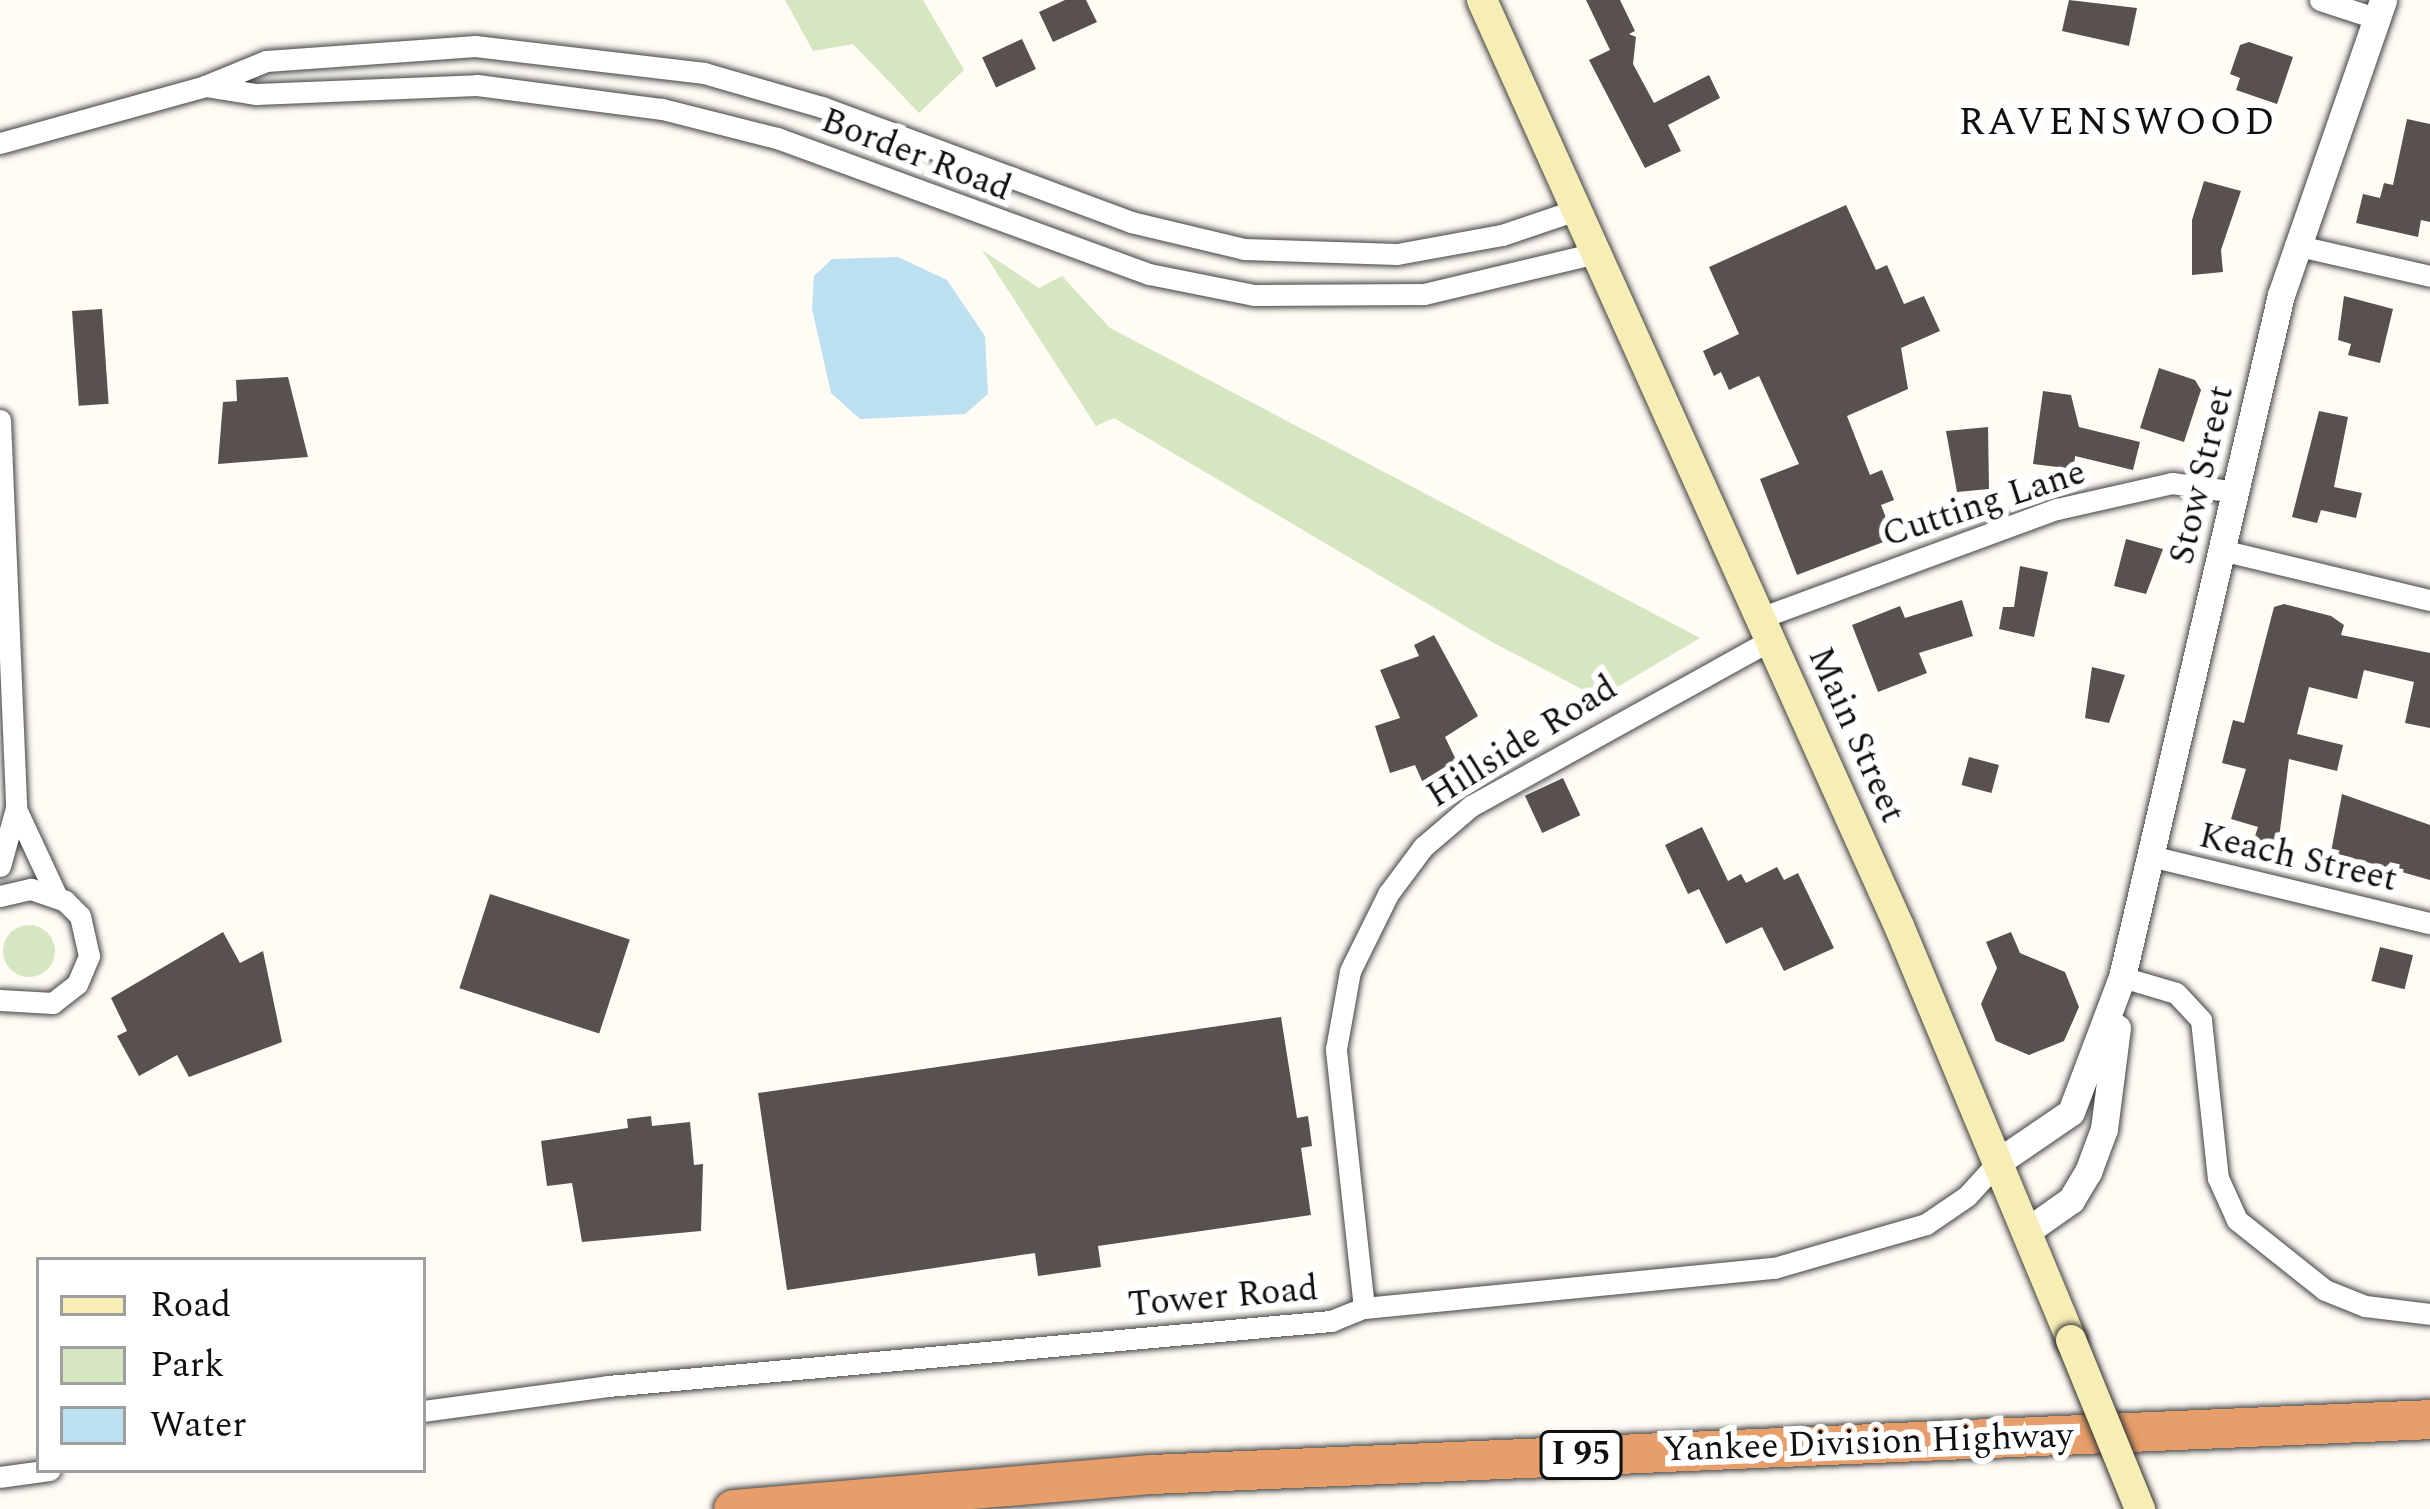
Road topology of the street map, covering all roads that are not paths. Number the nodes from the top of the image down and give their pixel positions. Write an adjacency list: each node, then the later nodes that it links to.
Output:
1 (1482, 0): 6 (main road, Main Street)
2 (2320, 0): 3 (street)
3 (2379, 9): 7 (street, Stow Street)
4 (206, 86): 5 (street, Border Road); 6 (street, Border Road); 8 (street, Border Road)
5 (0, 143)
6 (1576, 210): 8 (main road, Main Street)
7 (2295, 244): 9 (street); 11 (street, Stow Street)
8 (1596, 253): 14 (main road, Main Street)
9 (2430, 276)
10 (0, 420): 15 (street)
11 (2235, 492): 12 (street, Stow Street); 14 (street, Cutting Lane)
12 (2221, 550): 13 (street); 16 (street, Stow Street)
13 (2430, 600)
14 (1765, 629): 23 (main road, Main Street); 25 (street, Hillside Road)
15 (16, 808): 17 (street); 19 (street)
16 (2150, 856): 20 (street, Keach Street); 21 (street, Stow Street)
17 (0, 866)
18 (0, 896): 19 (street)
19 (57, 897): 22 (street)
20 (2430, 923)
21 (2122, 976): 23 (street, Stow Street); 24 (street, Stow Street); 26 (street)
22 (0, 1000)
23 (1997, 1162): 24 (main road, Main Street); 25 (street, Tower Road)
24 (2026, 1231): 32 (main road, Main Street, bridge)
25 (1364, 1308): 27 (street, Tower Road)
26 (2430, 1314)
27 (426, 1411)
28 (2430, 1419): 31 (highway, Yankee Division Highway / I 95)
29 (36, 1472): 30 (street)
30 (0, 1478)
31 (733, 1509)
32 (2140, 1509)

